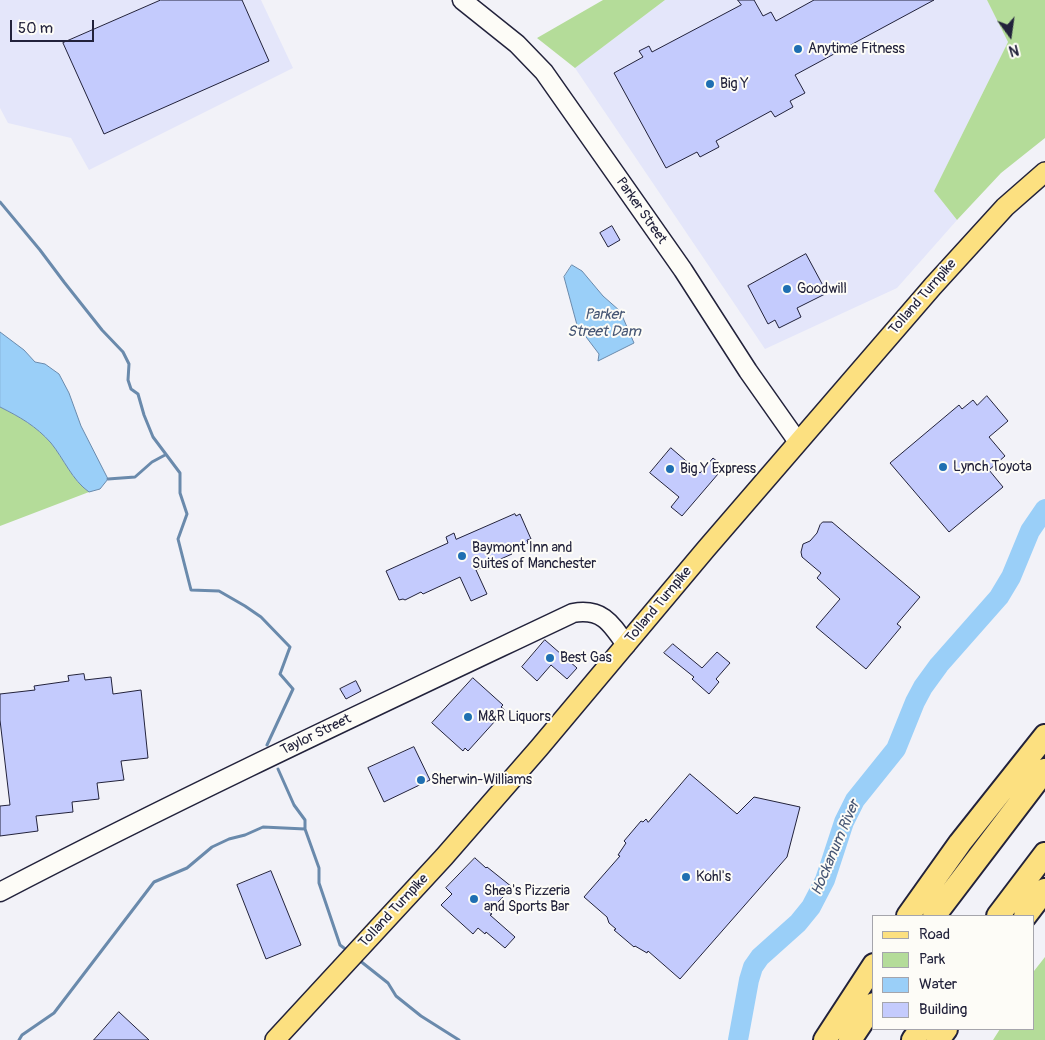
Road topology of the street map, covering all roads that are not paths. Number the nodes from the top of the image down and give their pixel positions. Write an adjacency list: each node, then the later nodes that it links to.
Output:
1 (462, 0): 3 (street, Parker Street)
2 (1045, 172): 3 (main road, Tolland Turnpike)
3 (798, 442): 4 (main road, Tolland Turnpike)
4 (626, 645): 11 (street, Taylor Street); 18 (main road, Tolland Turnpike)
5 (1045, 730): 8 (highway)
6 (1045, 736): 8 (highway)
7 (1045, 770): 13 (highway)
8 (1016, 772): 12 (highway)
9 (1045, 854): 14 (highway)
10 (1045, 890): 15 (highway)
11 (0, 892)
12 (909, 915)
13 (935, 915)
14 (999, 915)
15 (1026, 915)
16 (872, 968): 19 (highway)
17 (872, 1007): 20 (highway)
18 (276, 1040)
19 (825, 1040)
20 (850, 1040)

